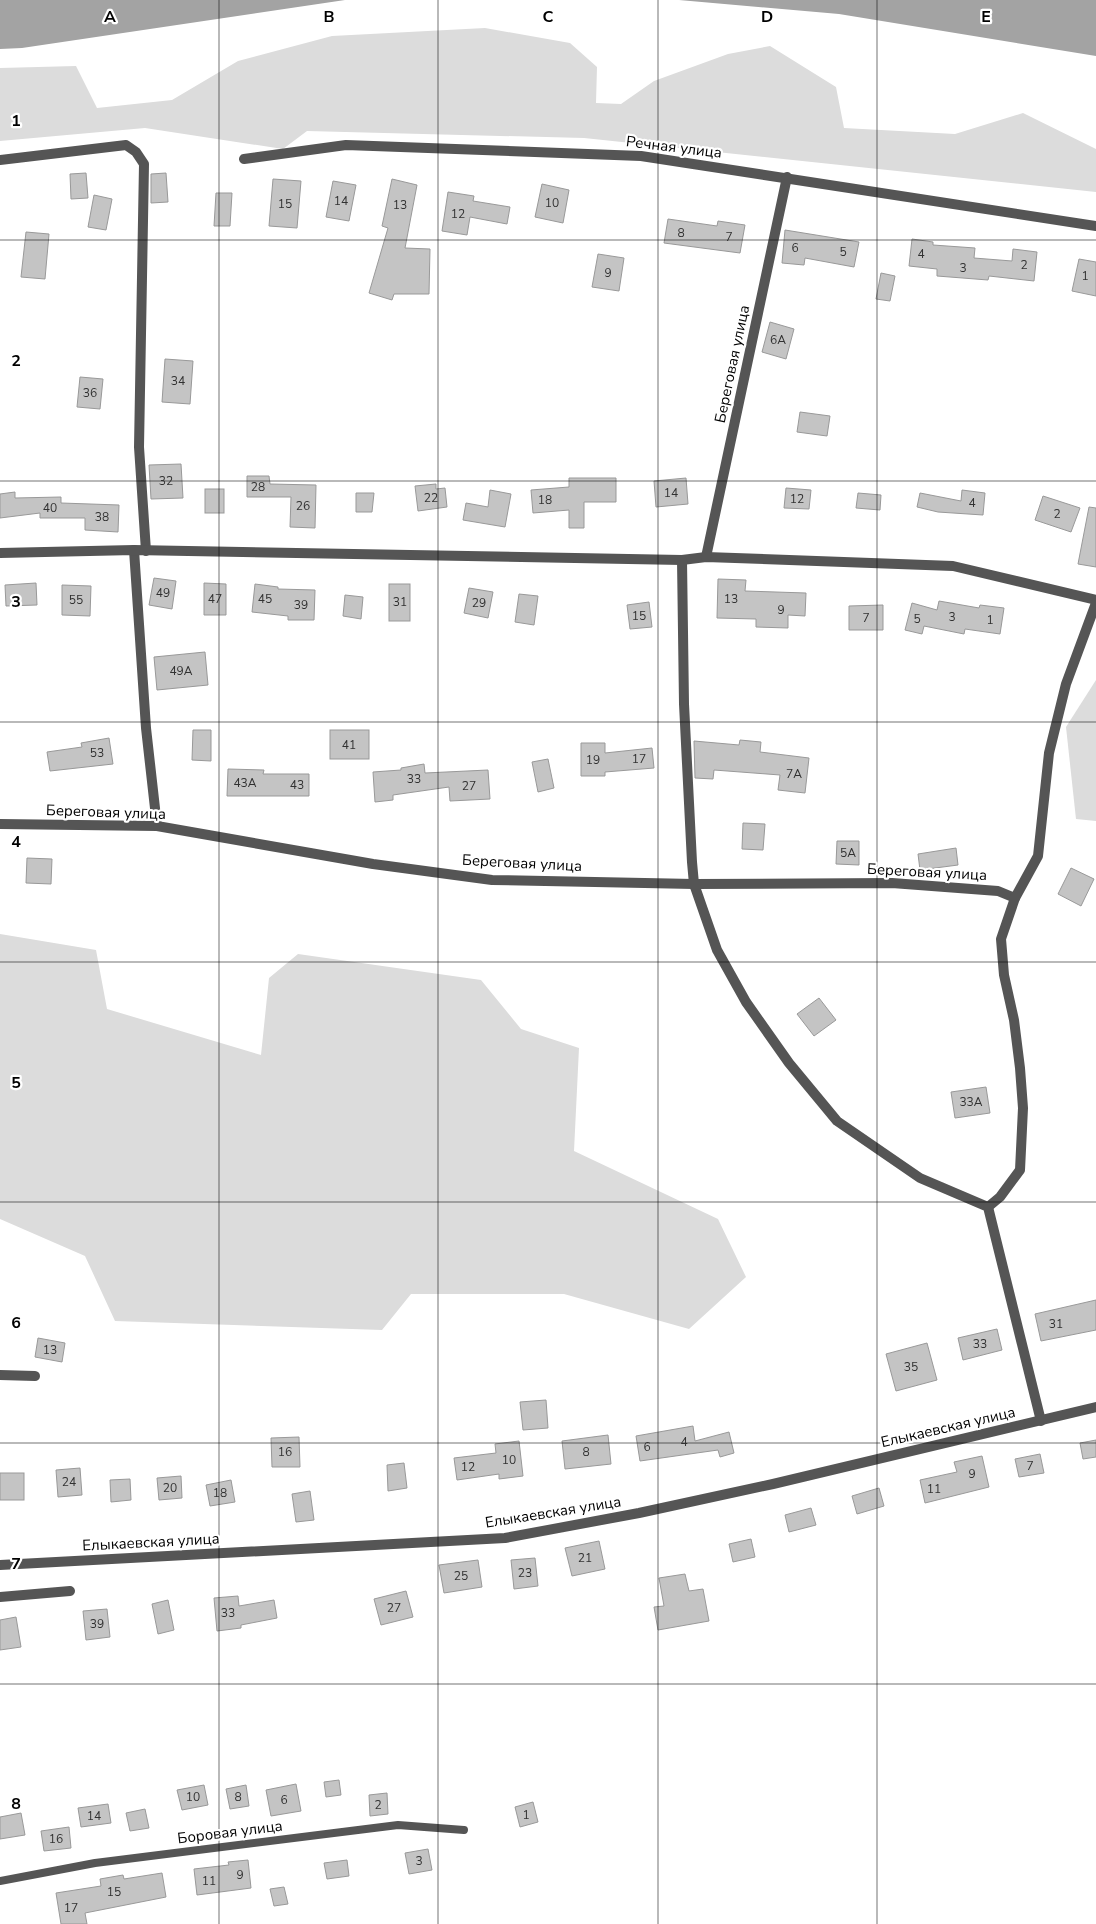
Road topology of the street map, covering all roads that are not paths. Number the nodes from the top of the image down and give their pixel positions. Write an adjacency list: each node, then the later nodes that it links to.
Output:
1 (244, 159): 3 (street, Речная улица)
2 (0, 160): 6 (street)
3 (787, 177): 4 (street, Речная улица); 8 (street, Береговая улица)
4 (1096, 226)
5 (134, 550): 6 (street); 7 (street); 12 (street)
6 (146, 551): 9 (street)
7 (0, 553)
8 (706, 557): 9 (street); 10 (street)
9 (682, 560): 13 (street)
10 (1096, 602): 14 (street)
11 (0, 824): 12 (street, Береговая улица)
12 (157, 826): 13 (street, Береговая улица)
13 (694, 884): 14 (street, Береговая улица); 15 (street)
14 (1015, 898): 15 (street)
15 (988, 1207): 19 (street)
16 (0, 1375): 17 (street)
17 (35, 1376)
18 (1096, 1407): 19 (street, Елыкаевская улица)
19 (1041, 1421): 20 (street, Елыкаевская улица)
20 (0, 1565)
21 (70, 1591): 22 (street)
22 (0, 1597)
23 (464, 1830): 24 (lane, Боровая улица)
24 (0, 1881)

